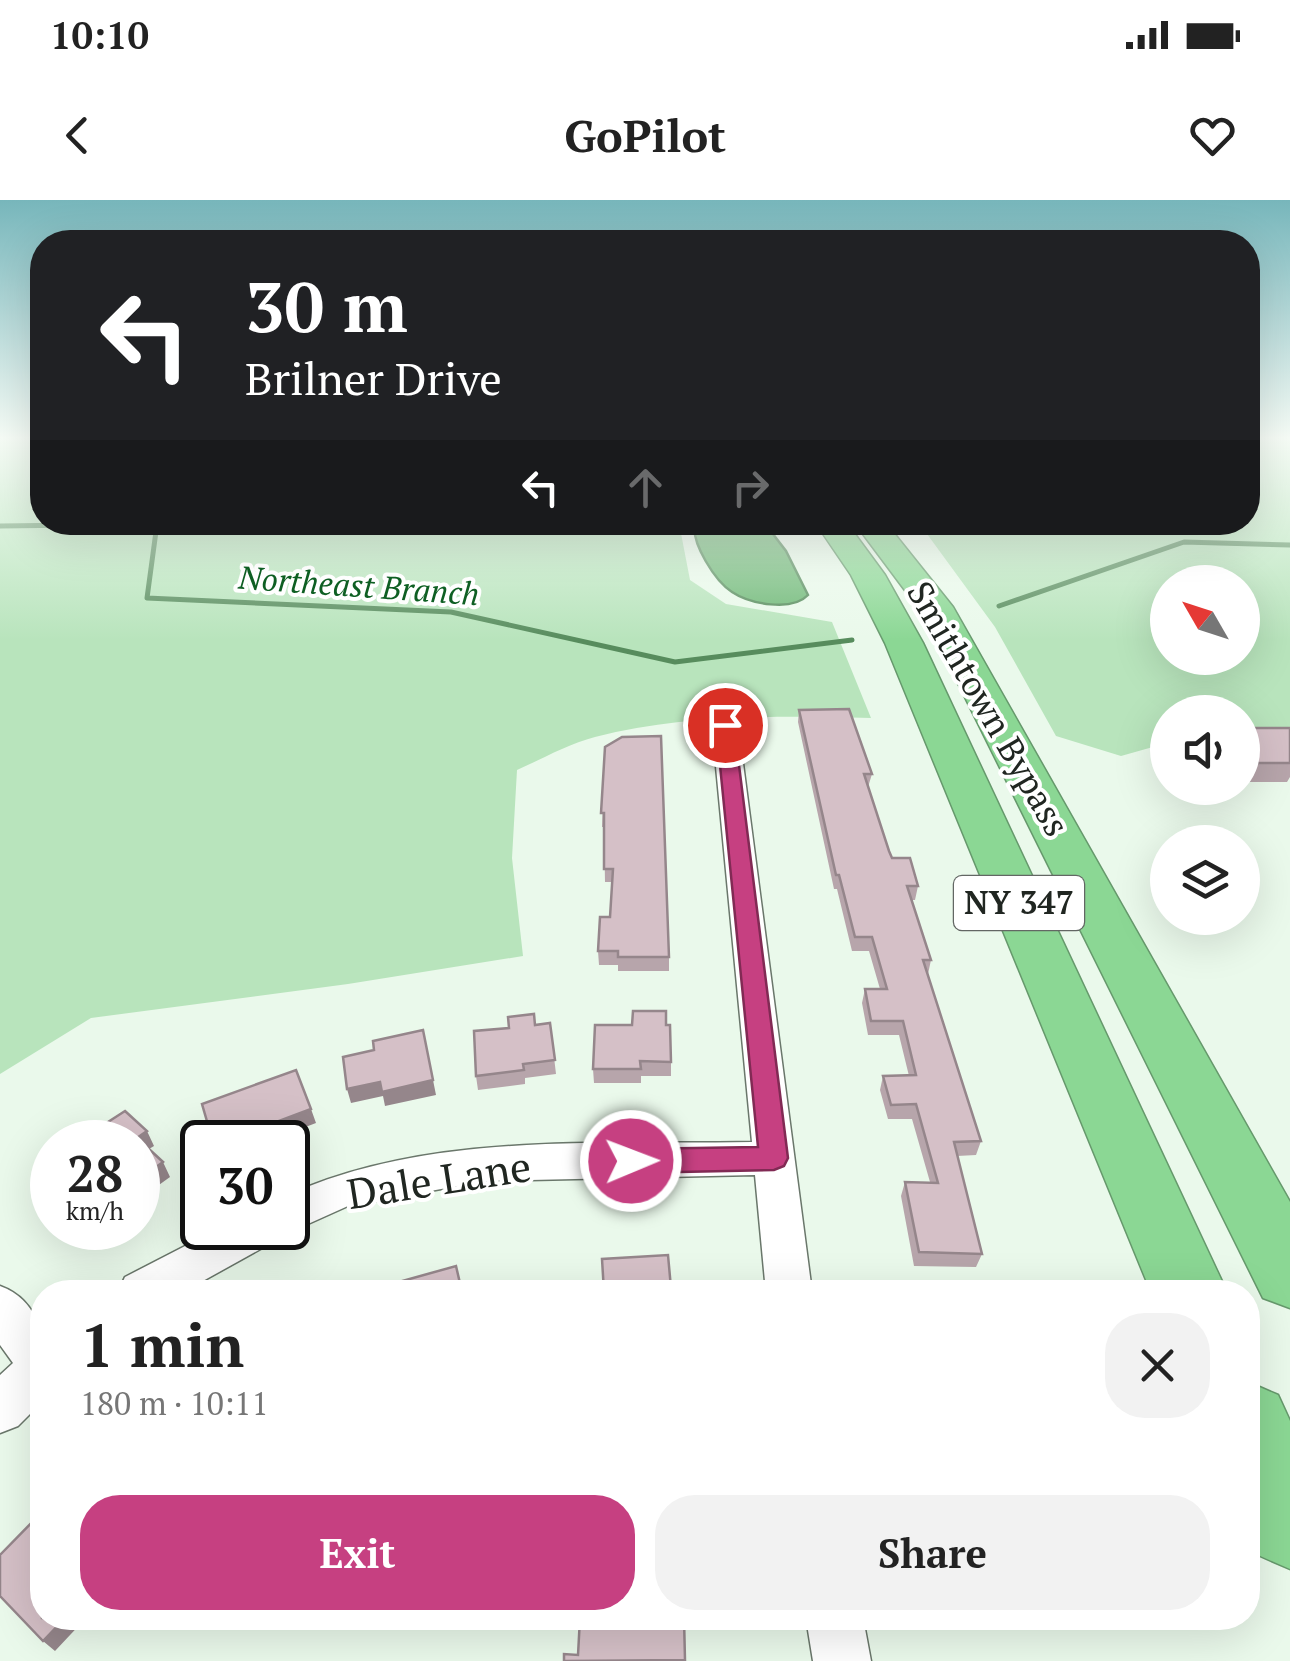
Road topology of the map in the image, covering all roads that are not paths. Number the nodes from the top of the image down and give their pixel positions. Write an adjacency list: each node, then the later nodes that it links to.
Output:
1 (839, 535): 10 (highway, Smithtown Bypass / NY 347)
2 (880, 535): 7 (highway, Smithtown Bypass / NY 347)
3 (725, 725): 4 (street)
4 (774, 1158): 5 (street, Dale Lane); 9 (street)
5 (310, 1205)
6 (219, 1250): 8 (street)
7 (1290, 1274)
8 (163, 1280)
9 (789, 1280)
10 (1185, 1280)
11 (0, 1307): 12 (street)
12 (30, 1349)
13 (30, 1378): 14 (street)
14 (0, 1408)
15 (1260, 1454): 16 (highway)
16 (1290, 1523)
17 (837, 1630): 18 (street)
18 (842, 1661)

